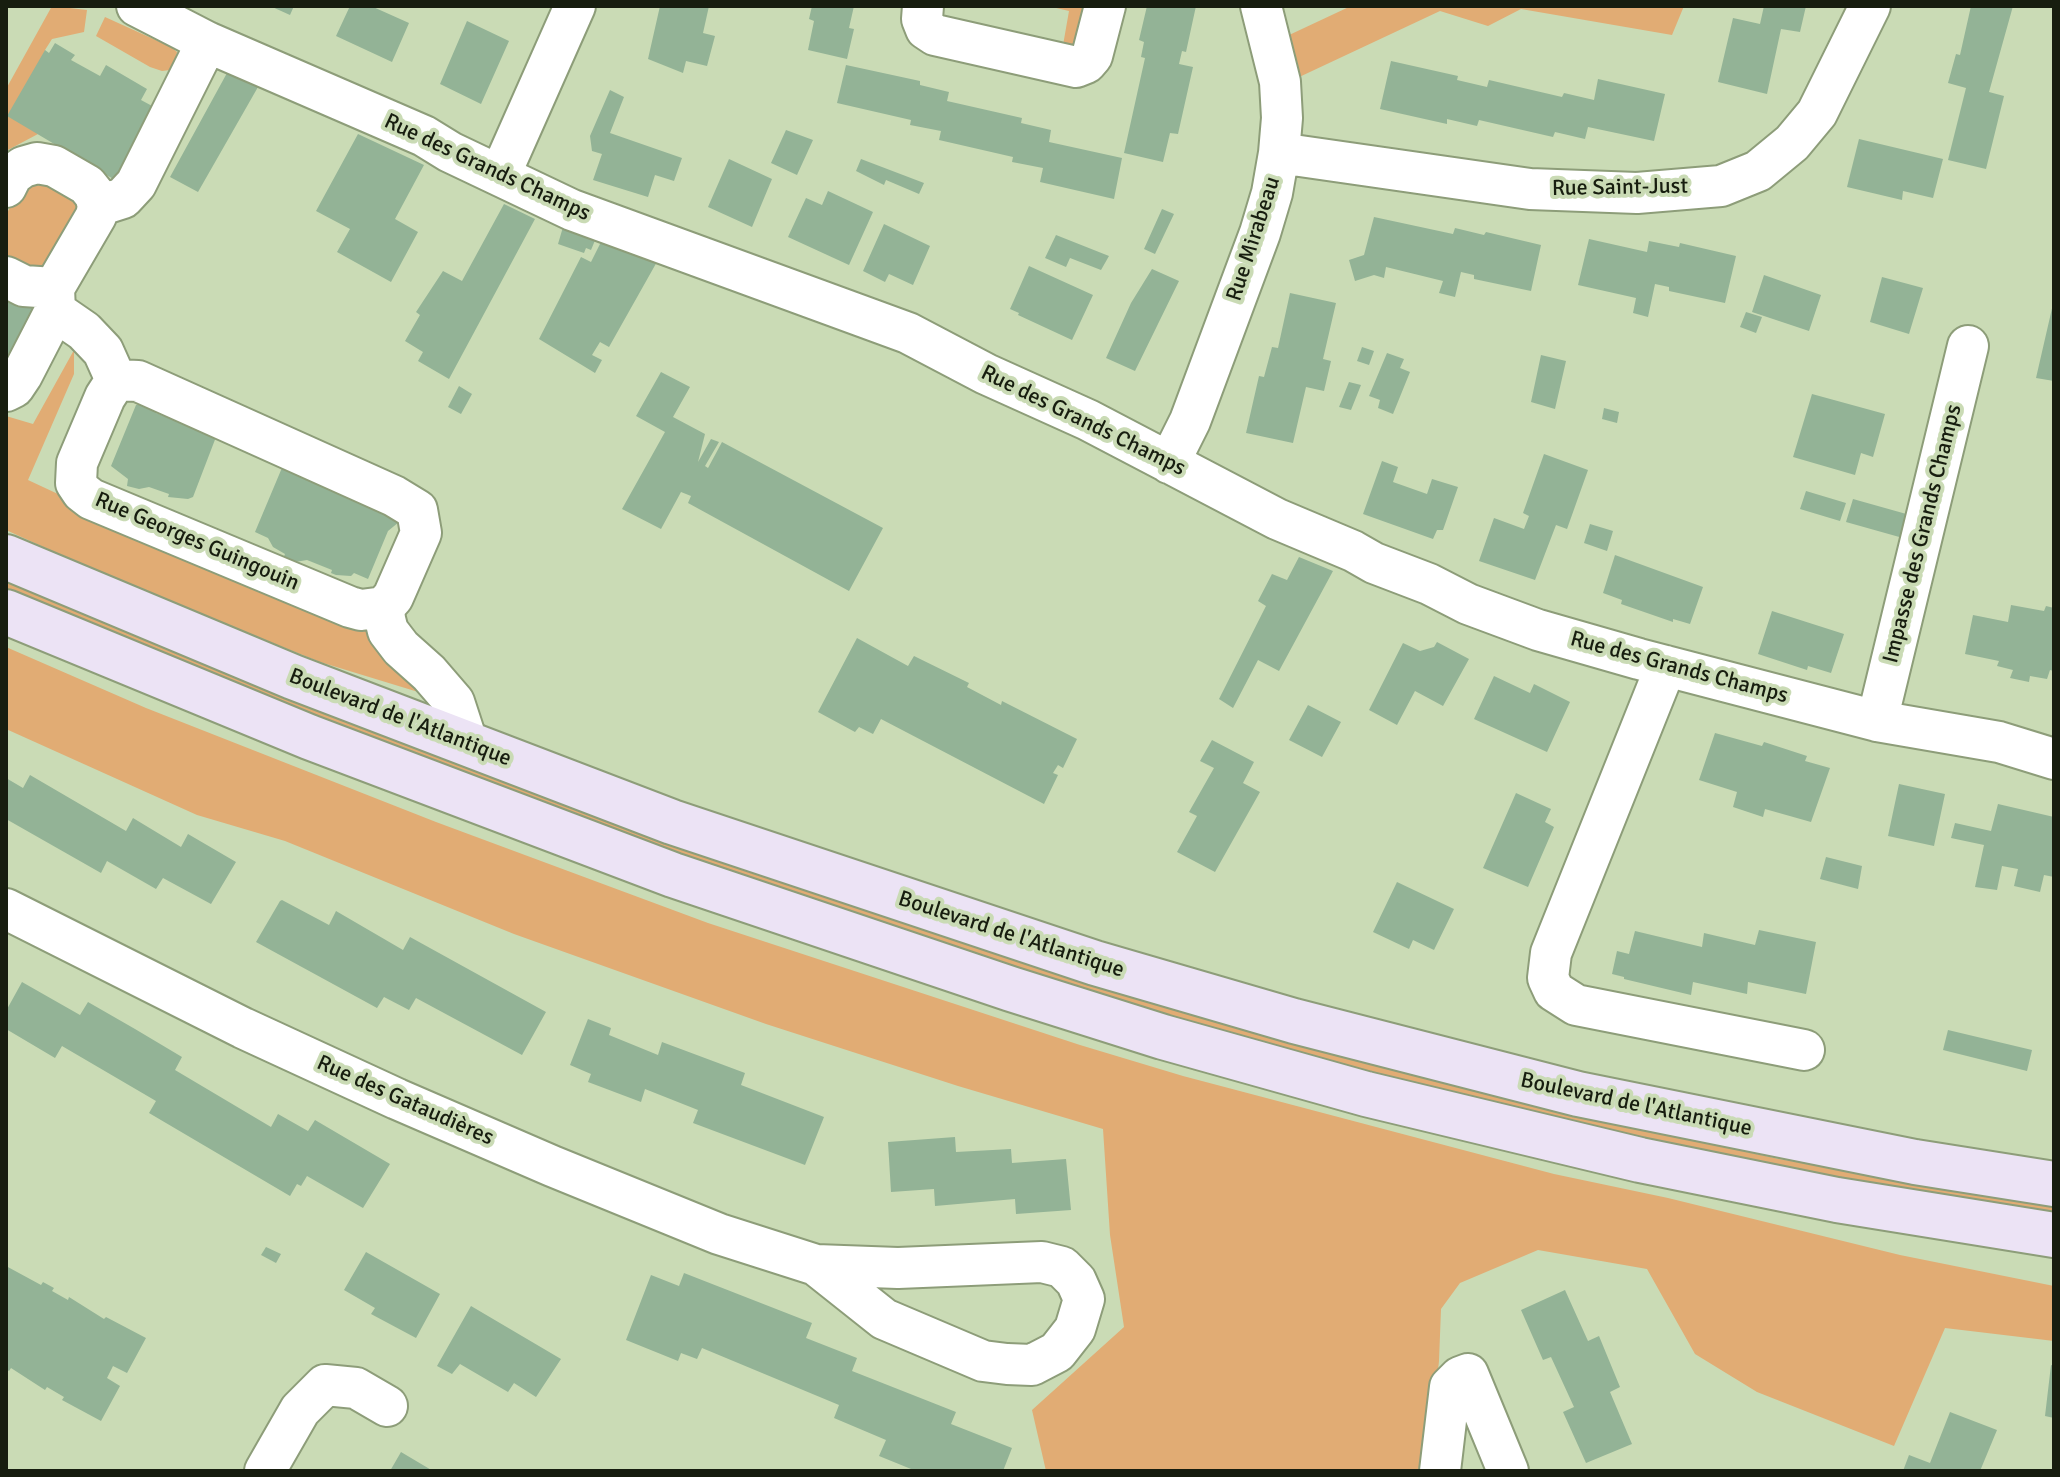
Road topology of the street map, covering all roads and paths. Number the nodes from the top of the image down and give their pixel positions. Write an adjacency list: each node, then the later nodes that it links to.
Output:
1 (137, 6): 7 (street, Rue des Grands Champs)
2 (575, 6): 9 (street)
3 (923, 6): 4 (street)
4 (1105, 6)
5 (1261, 6): 8 (street, Rue Mirabeau)
6 (1870, 6): 8 (street, Rue Saint-Just)
7 (207, 42): 9 (street, Rue des Grands Champs); 11 (street)
8 (1279, 153): 17 (street, Rue Mirabeau)
9 (500, 175): 17 (street, Rue des Grands Champs)
10 (6, 187): 11 (street)
11 (98, 206): 13 (street)
12 (6, 277): 13 (street)
13 (54, 299): 15 (street); 16 (street)
14 (1968, 346): 22 (street, Impasse des Grands Champs)
15 (116, 380): 19 (street); 19 (street, Rue Georges Guingouin)
16 (6, 391)
17 (1169, 463): 21 (street, Rue des Grands Champs)
18 (6, 557): 23 (main road, Boulevard de l'Atlantique)
19 (384, 607): 23 (street)
20 (6, 612): 28 (main road)
21 (1666, 666): 22 (street, Rue des Grands Champs); 26 (street)
22 (1877, 721): 24 (street, Rue des Grands Champs)
23 (468, 745): 27 (main road, Boulevard de l'Atlantique)
24 (2054, 759)
25 (6, 909): 29 (street, Rue des Gataudières)
26 (1804, 1050)
27 (2054, 1184)
28 (2054, 1235)
29 (816, 1265): 29 (street, Rue des Gataudières)
30 (387, 1406): 31 (street)
31 (265, 1471)
32 (1440, 1471): 33 (street)
33 (1508, 1471)

